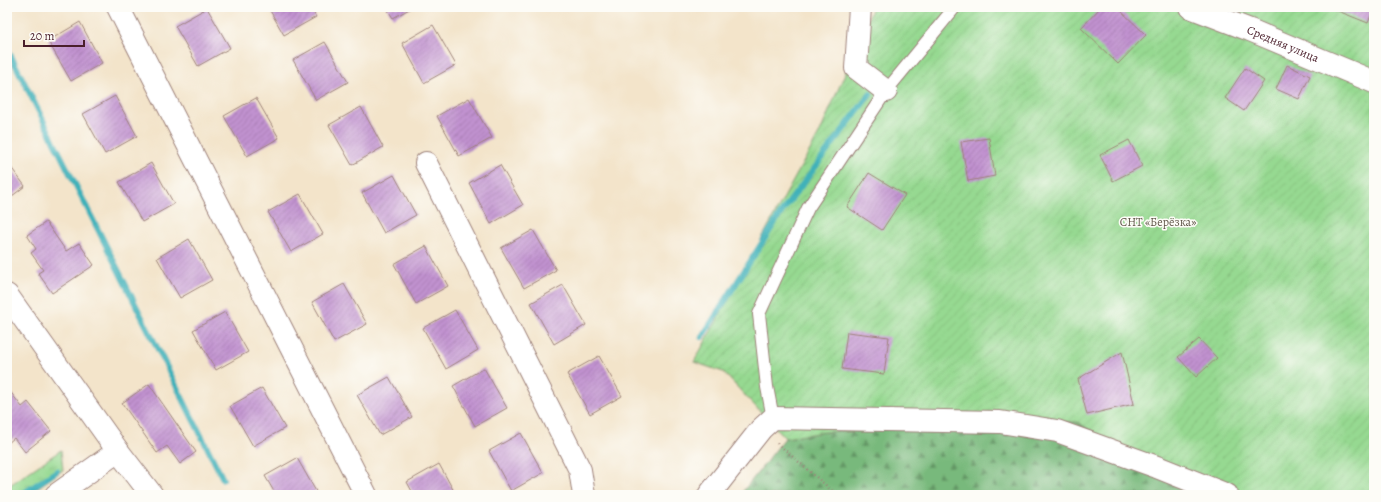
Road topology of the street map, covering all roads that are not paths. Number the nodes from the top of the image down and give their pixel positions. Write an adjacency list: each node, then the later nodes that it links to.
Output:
1 (118, 7): 13 (street)
2 (860, 7): 6 (street)
3 (955, 7): 6 (lane)
4 (1190, 7): 5 (street, Средняя улица)
5 (1374, 82)
6 (886, 91): 9 (lane)
7 (426, 163): 14 (street)
8 (7, 295): 10 (street)
9 (767, 423): 15 (street); 16 (street)
10 (118, 451): 11 (street); 12 (street)
11 (56, 495)
12 (152, 495)
13 (366, 495)
14 (584, 495)
15 (710, 495)
16 (1227, 495)

